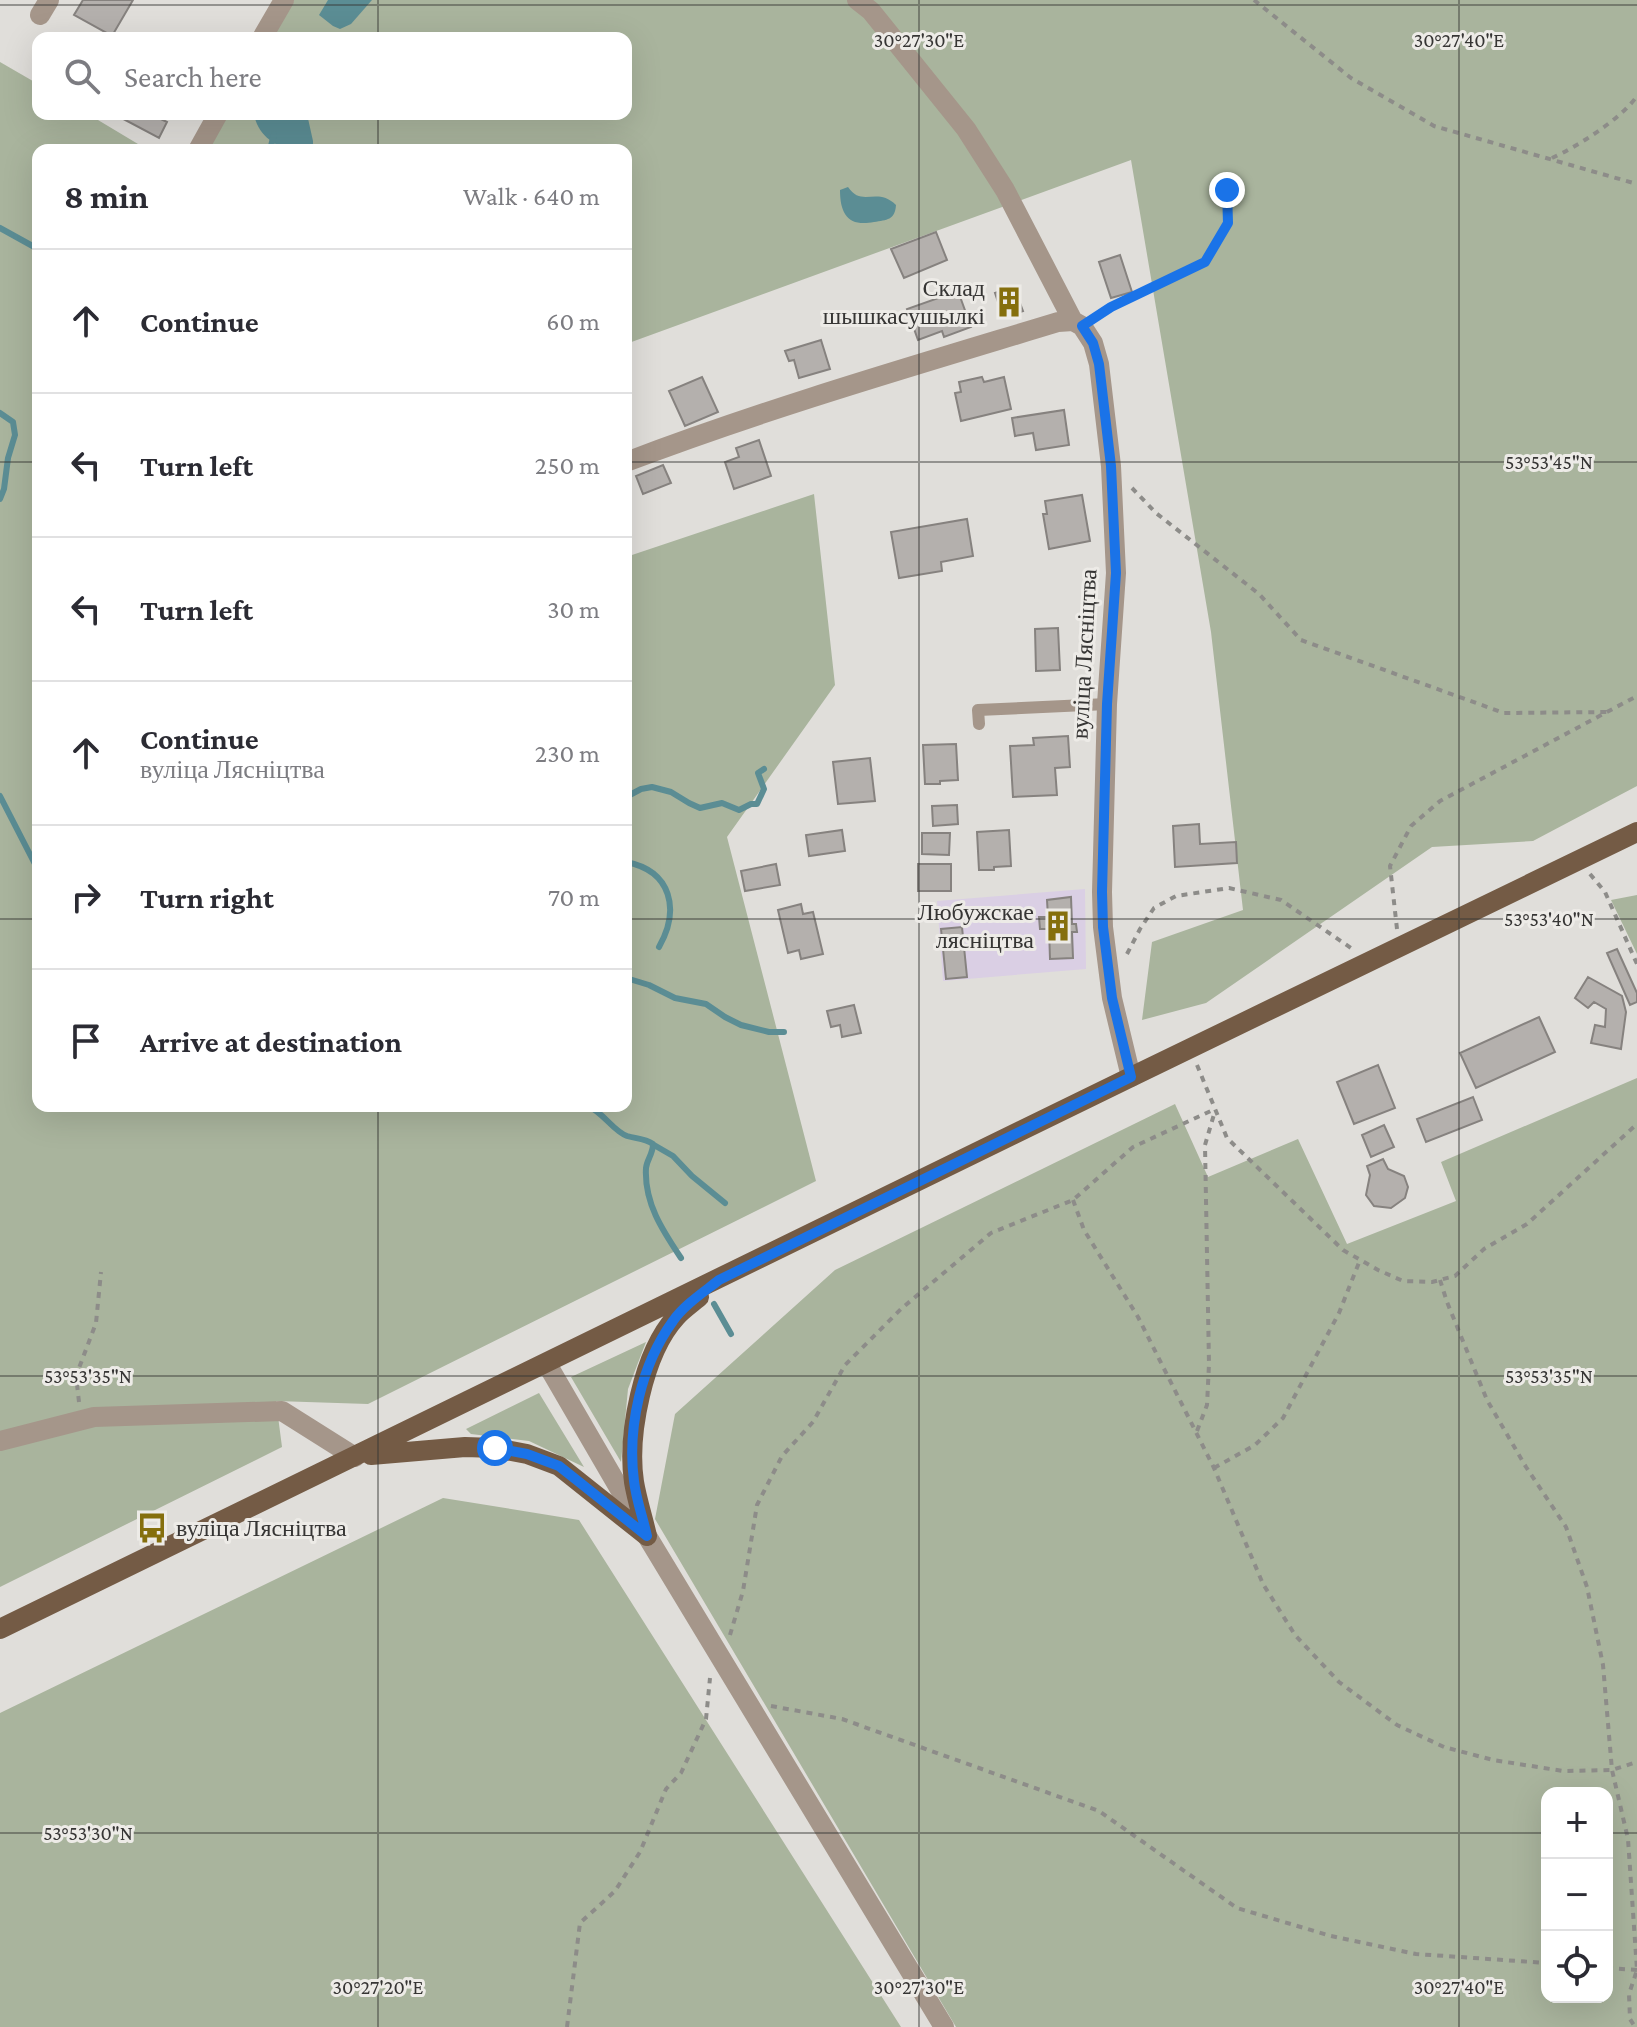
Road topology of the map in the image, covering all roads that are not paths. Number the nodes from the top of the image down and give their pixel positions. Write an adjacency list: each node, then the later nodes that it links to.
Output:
1 (284, 0): 3 (street)
2 (857, 0): 6 (street, вуліца Лясніцтва)
3 (265, 32)
4 (215, 120): 5 (street)
5 (201, 144)
6 (1078, 324): 7 (street); 8 (street, вуліца Лясніцтва)
7 (632, 460)
8 (1107, 704): 9 (lane); 11 (street, вуліца Лясніцтва)
9 (979, 724)
10 (1637, 832): 11 (main road)
11 (1131, 1077): 12 (main road)
12 (719, 1280): 13 (main road); 16 (main road)
13 (547, 1364): 15 (main road); 16 (street)
14 (0, 1441): 15 (street)
15 (355, 1457): 16 (main road); 17 (main road)
16 (647, 1536): 18 (street)
17 (0, 1629)
18 (944, 2027)

